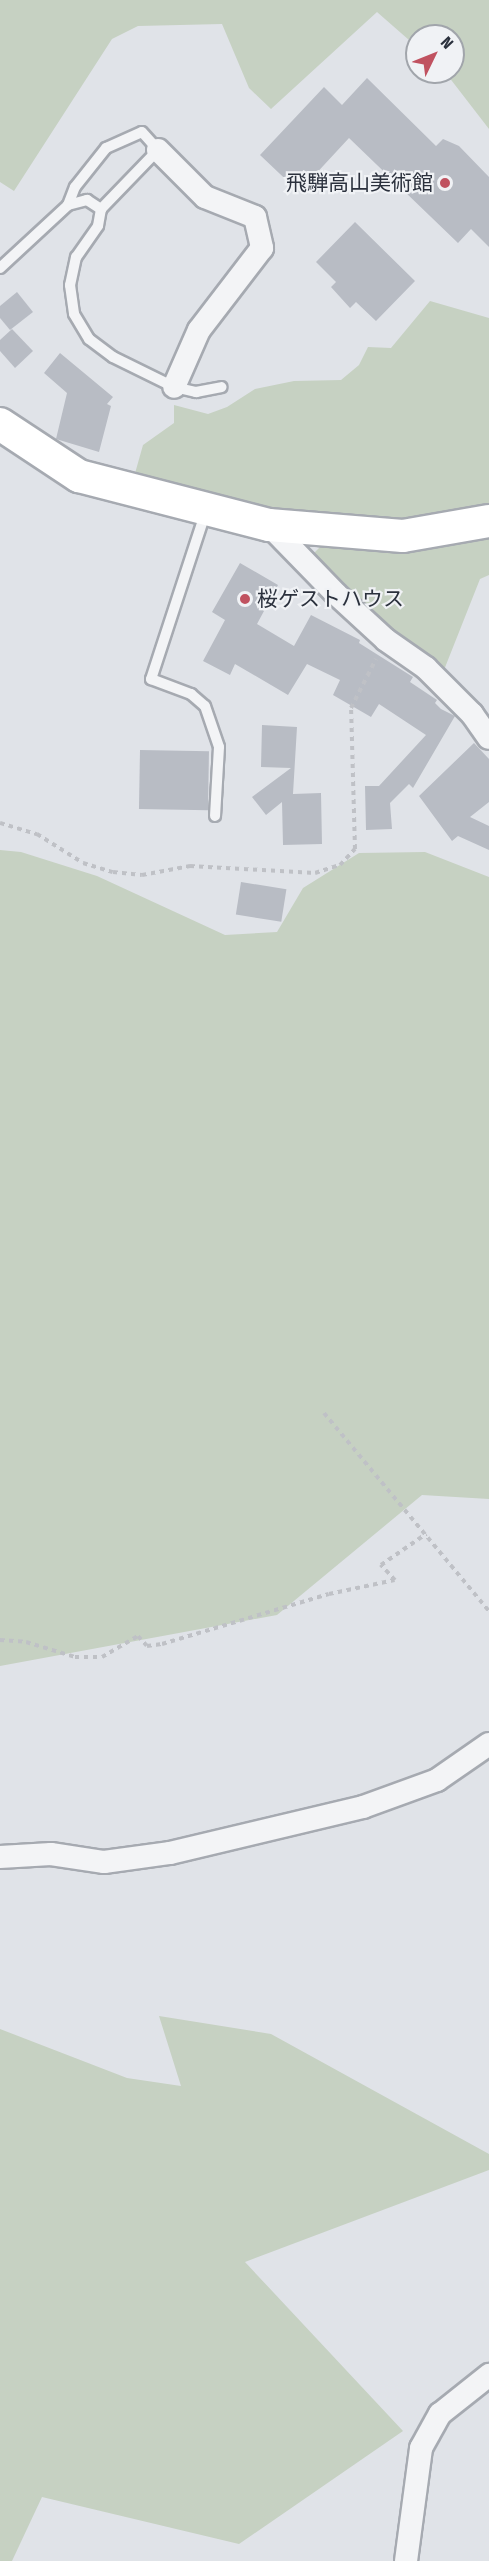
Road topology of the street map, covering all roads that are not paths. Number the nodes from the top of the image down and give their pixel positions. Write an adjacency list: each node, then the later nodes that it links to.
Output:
1 (158, 150): 2 (lane); 3 (lane); 5 (street)
2 (68, 205): 3 (lane); 4 (lane)
3 (101, 209): 5 (lane)
4 (0, 268)
5 (174, 387): 6 (lane)
6 (222, 387)
7 (0, 424): 8 (street)
8 (207, 508): 10 (street); 12 (lane)
9 (489, 521): 10 (street)
10 (269, 525): 11 (street)
11 (489, 738)
12 (215, 816)
13 (489, 1744): 14 (street)
14 (0, 1857)
15 (489, 2375): 16 (street)
16 (406, 2561)

